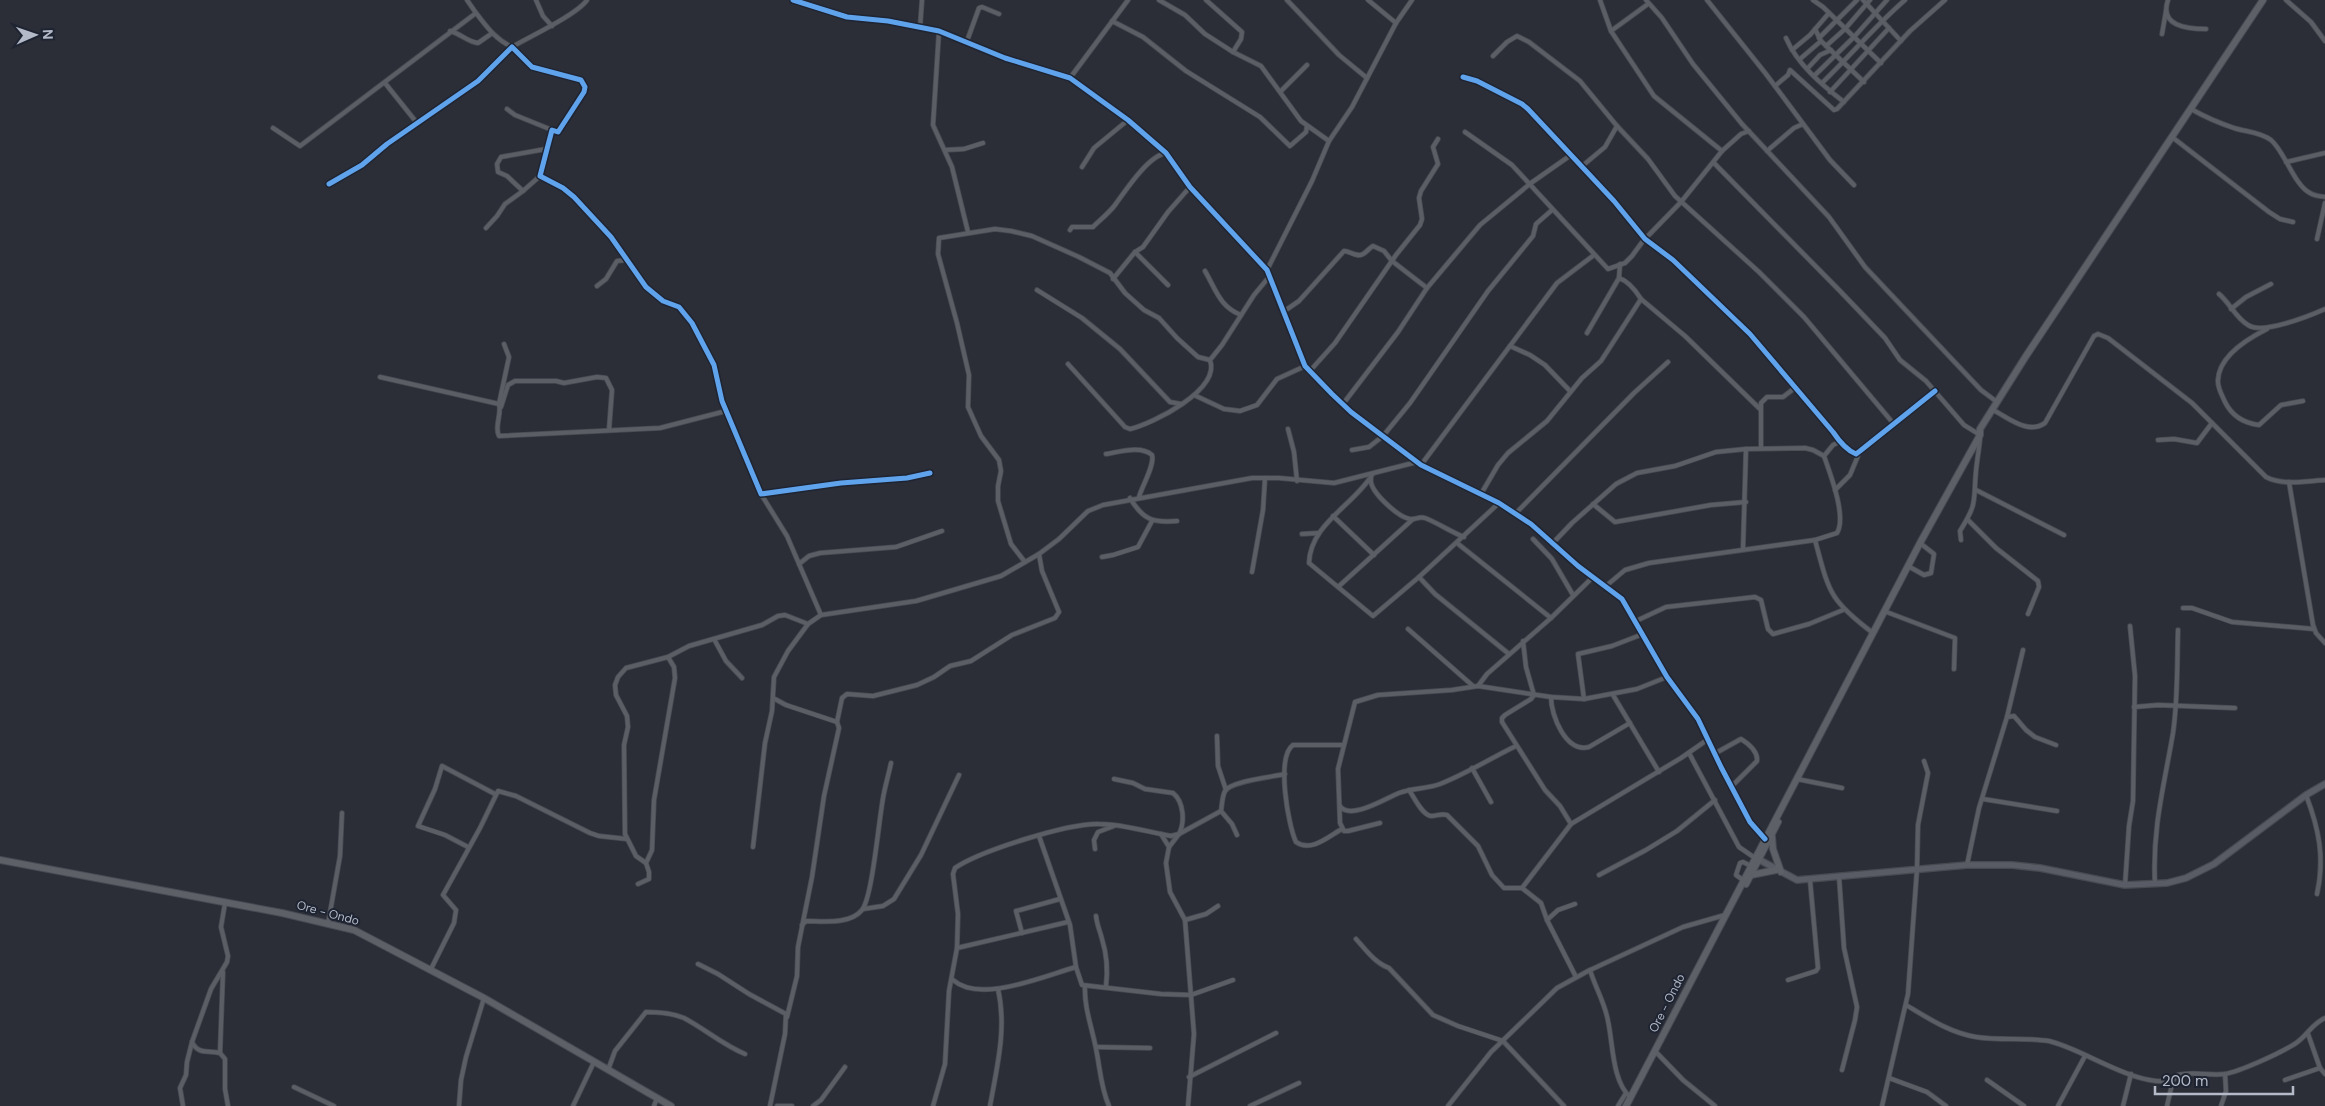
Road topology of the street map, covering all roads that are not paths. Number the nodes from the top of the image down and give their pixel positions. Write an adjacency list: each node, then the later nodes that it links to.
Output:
1 (467, 0): 26 (street)
2 (536, 0): 34 (street)
3 (587, 0): 34 (street)
4 (793, 0): 21 (street)
5 (922, 0): 35 (street)
6 (1128, 0): 31 (street)
7 (1159, 0): 57 (street)
8 (1206, 0): 57 (street)
9 (1287, 0): 70 (street)
10 (1368, 0): 33 (street)
11 (1412, 0): 33 (street)
12 (1600, 0): 42 (street)
13 (1707, 0): 74 (street)
14 (1813, 0): 27 (street)
15 (1858, 0): 32 (street)
16 (1887, 0): 28 (street)
17 (1904, 0): 30 (street)
18 (1945, 0): 49 (street)
19 (2263, 0): 79 (main road)
20 (2286, 0): 50 (street)
21 (800, 1): 35 (street)
22 (1867, 1): 28 (street); 38 (street)
23 (2167, 1): 25 (street)
24 (1647, 2): 42 (street); 87 (street)
25 (2166, 11): 39 (street); 44 (street)
26 (476, 13): 40 (street); 43 (street)
27 (1829, 13): 32 (street); 37 (street)
28 (1875, 13): 30 (street); 46 (street)
29 (999, 14): 51 (street)
30 (1882, 20): 36 (street); 52 (street)
31 (1112, 21): 69 (street); 83 (street)
32 (1837, 22): 38 (street); 48 (street)
33 (1396, 23): 70 (street)
34 (552, 26): 54 (street)
35 (920, 28): 41 (street)
36 (1889, 28): 49 (street); 58 (street)
37 (1815, 29): 45 (street); 48 (street)
38 (1845, 29): 46 (street); 53 (street)
39 (2206, 29)
40 (450, 31): 43 (street); 72 (street)
41 (939, 31): 51 (street); 94 (street)
42 (1611, 31): 95 (street)
43 (491, 34): 54 (street)
44 (2162, 34)
45 (1810, 35): 48 (street); 55 (street)
46 (1854, 37): 52 (street); 59 (street)
47 (1786, 38): 55 (street)
48 (1820, 40): 53 (street); 61 (street)
49 (1901, 41): 63 (street)
50 (2325, 41)
51 (967, 42): 69 (street)
52 (1861, 44): 58 (street); 62 (street)
53 (1826, 46): 56 (street)
54 (512, 47): 81 (street); 86 (street)
55 (1792, 50): 61 (street)
56 (1831, 50): 59 (street); 65 (street)
57 (1233, 52): 75 (street)
58 (1869, 52): 63 (street); 66 (street)
59 (1836, 54): 62 (street); 67 (street)
60 (1494, 56): 84 (street)
61 (1800, 59): 65 (street)
62 (1844, 62): 66 (street); 73 (street)
63 (1881, 63): 71 (street)
64 (1306, 65): 75 (street)
65 (1808, 69): 67 (street)
66 (1852, 70): 71 (street); 76 (street)
67 (1814, 76): 73 (street)
68 (1463, 77): 99 (street)
69 (1070, 78): 80 (street)
70 (1367, 78): 91 (street)
71 (1864, 82): 77 (street)
72 (385, 83): 81 (street); 85 (street)
73 (1822, 83): 76 (street)
74 (1775, 86): 77 (street); 82 (street)
75 (1281, 91): 83 (street)
76 (1830, 92): 77 (street)
77 (1844, 102)
78 (507, 109): 86 (street)
79 (2191, 109): 89 (main road); 100 (street)
80 (1128, 120): 97 (street); 103 (street)
81 (418, 123): 106 (street)
82 (1803, 124): 96 (street); 107 (street)
83 (1308, 126): 91 (street)
84 (1617, 126): 102 (street); 111 (street)
85 (273, 128)
86 (552, 130): 93 (street)
87 (1749, 131): 95 (street); 96 (street)
88 (1465, 132): 105 (street)
89 (2172, 137): 114 (street); 155 (main road)
90 (1438, 139): 123 (street)
91 (1329, 141): 125 (street)
92 (983, 143): 94 (street)
93 (546, 149): 104 (street); 109 (street)
94 (945, 150): 117 (street)
95 (1722, 151): 101 (street)
96 (1767, 151): 155 (street)
97 (1166, 153): 108 (street); 116 (street)
98 (2325, 153): 100 (street)
99 (1571, 155): 102 (street); 105 (street)
100 (2286, 162): 110 (street)
101 (1714, 163): 111 (street); 152 (street)
102 (1581, 166): 118 (street)
103 (1082, 167)
104 (540, 176): 109 (street); 122 (street)
105 (1531, 183): 113 (street); 133 (street)
106 (329, 184)
107 (1854, 185)
108 (1190, 187): 120 (street); 125 (street)
109 (523, 191): 115 (street)
110 (2325, 197)
111 (1682, 202): 118 (street); 164 (street)
112 (2325, 203): 119 (street)
113 (1552, 210): 121 (street); 168 (street)
114 (2293, 222)
115 (486, 228)
116 (1070, 230)
117 (968, 232): 129 (street); 214 (street)
118 (1645, 239): 124 (street); 151 (street)
119 (2317, 239)
120 (1135, 252): 129 (street); 131 (street)
121 (1594, 255): 124 (street); 144 (street)
122 (626, 260): 132 (street); 162 (street)
123 (1392, 260): 133 (street); 139 (street); 149 (street)
124 (1620, 264): 128 (street)
125 (1266, 270): 127 (street)
126 (1205, 271): 140 (street)
127 (1269, 277): 139 (street); 140 (street)
128 (1619, 278): 136 (street); 142 (street)
129 (1113, 279): 145 (street)
130 (2271, 284): 137 (street)
131 (1168, 285)
132 (597, 286)
133 (1427, 288): 158 (street)
134 (1037, 290): 157 (street)
135 (2219, 294): 137 (street)
136 (1641, 299): 153 (street); 160 (street)
137 (2231, 309): 141 (street)
138 (2325, 309): 141 (street)
139 (1282, 312): 149 (street)
140 (1241, 315): 145 (street)
141 (2267, 328): 156 (street)
142 (1587, 333)
143 (504, 344): 159 (street)
144 (1509, 346): 153 (street); 177 (street)
145 (1210, 360): 154 (street)
146 (1668, 362): 193 (street)
147 (1068, 364): 157 (street)
148 (1301, 368): 154 (street)
149 (1309, 372): 158 (street)
150 (380, 377): 159 (street)
151 (1796, 387): 160 (street); 170 (street)
152 (1935, 391): 164 (street); 167 (street)
153 (1570, 392): 187 (street)
154 (1194, 395): 157 (street)
155 (1998, 402): 161 (main road)
156 (2303, 402)
157 (1181, 404)
158 (1343, 404): 168 (street)
159 (500, 406): 166 (street); 166 (street)
160 (1760, 409): 171 (street)
161 (1993, 410): 163 (street); 167 (main road)
162 (726, 411): 166 (street); 186 (street)
163 (2212, 423): 169 (street); 183 (street)
164 (1893, 424): 174 (street)
165 (1288, 429): 182 (street)
166 (609, 430)
167 (1980, 432): 185 (street); 209 (main road)
168 (1384, 436): 173 (street); 177 (street)
169 (2158, 440)
170 (1839, 442): 174 (street); 176 (street)
171 (1761, 448): 172 (street); 176 (street)
172 (1746, 449): 190 (street); 192 (street)
173 (1352, 450)
174 (1860, 451): 184 (street)
175 (1106, 454): 188 (street)
176 (1824, 456): 184 (street)
177 (1419, 463): 179 (street); 187 (street)
178 (930, 473): 186 (street)
179 (1372, 475): 182 (street); 194 (street); 195 (street)
180 (1265, 478): 182 (street); 188 (street); 217 (street)
181 (2325, 480): 183 (street)
182 (1297, 481)
183 (2289, 482): 233 (street)
184 (1835, 490): 205 (street)
185 (1976, 490): 196 (street); 202 (street)
186 (761, 494): 215 (street)
187 (1481, 494): 191 (street)
188 (1139, 497): 189 (street)
189 (1130, 498): 197 (street); 211 (street)
190 (1746, 502): 192 (street); 210 (street)
191 (1499, 503): 193 (street); 203 (street)
192 (1593, 504): 208 (street)
193 (1515, 514): 208 (street)
194 (1333, 516): 200 (street); 212 (street)
195 (1413, 519): 203 (street); 212 (street)
196 (1968, 520): 206 (street); 226 (street)
197 (1152, 521): 198 (street); 213 (street)
198 (1177, 521)
199 (942, 531): 215 (street)
200 (1319, 533): 201 (street); 221 (street)
201 (1302, 534)
202 (2064, 535)
203 (1464, 537): 207 (street)
204 (1532, 539): 222 (street)
205 (1815, 540): 210 (street); 224 (street)
206 (1961, 540)
207 (1457, 542): 218 (street); 228 (street)
208 (1553, 543): 219 (street)
209 (1920, 543): 216 (main road); 216 (street)
210 (1743, 549): 220 (street)
211 (1040, 554): 214 (street); 257 (street)
212 (1374, 555): 221 (street)
213 (1102, 556)
214 (1024, 562): 227 (street)
215 (799, 564): 227 (street)
216 (1908, 566): 225 (main road)
217 (1252, 572)
218 (1419, 576): 221 (street); 241 (street)
219 (1593, 577): 220 (street); 222 (street)
220 (1606, 586): 229 (street)
221 (1338, 587)
222 (1573, 595): 228 (street)
223 (2183, 608): 233 (street)
224 (1843, 610): 229 (street); 235 (street)
225 (1884, 611): 235 (main road); 243 (street)
226 (2028, 614)
227 (821, 615): 230 (street)
228 (1551, 618): 238 (street)
229 (1636, 621): 236 (street)
230 (808, 624): 237 (street); 251 (street)
231 (2130, 626): 253 (street)
232 (1408, 629): 246 (street)
233 (2314, 629): 239 (street)
234 (2178, 630): 254 (street)
235 (1873, 633): 273 (main road)
236 (1643, 634): 244 (street); 252 (street)
237 (714, 639): 242 (street); 245 (street)
238 (1523, 641): 241 (street); 248 (street)
239 (2325, 644)
240 (2024, 650): 256 (street)
241 (1509, 654): 247 (street)
242 (668, 657): 298 (street); 306 (street)
243 (1954, 669)
244 (1667, 677): 249 (street); 260 (street)
245 (742, 678)
246 (1473, 686): 247 (street); 261 (street)
247 (1478, 686): 248 (street)
248 (1534, 695): 250 (street); 263 (street)
249 (1613, 695): 252 (street); 258 (street)
250 (1551, 697): 252 (street); 258 (street)
251 (773, 698): 257 (street); 301 (street)
252 (1584, 699)
253 (2134, 707): 254 (street); 318 (street)
254 (2175, 707): 255 (street); 317 (street)
255 (2235, 708)
256 (2007, 717): 262 (street); 282 (street)
257 (838, 722): 332 (street)
258 (1630, 723): 269 (street)
259 (1217, 736): 277 (street)
260 (1707, 740): 264 (street); 265 (street)
261 (1343, 745): 270 (street); 285 (street)
262 (2056, 745)
263 (1516, 746): 268 (street); 290 (street)
264 (1689, 753): 269 (street); 283 (street)
265 (1714, 754): 275 (street); 275 (street)
266 (1924, 761): 309 (street)
267 (891, 763): 325 (street)
268 (1472, 768): 278 (street); 284 (street)
269 (1658, 772): 290 (street)
270 (1285, 774): 277 (street); 292 (street)
271 (959, 775): 325 (street)
272 (1114, 779): 294 (street)
273 (1797, 779): 276 (street); 281 (main road)
274 (2325, 784): 280 (main road)
275 (1731, 787): 299 (street)
276 (1842, 788)
277 (1226, 790): 286 (street)
278 (1409, 790): 285 (street); 319 (street)
279 (495, 794): 298 (street); 300 (street); 300 (street)
280 (2306, 795): 317 (main road); 320 (street)
281 (1787, 799): 297 (main road); 299 (main road)
282 (1983, 799): 287 (street); 307 (street)
283 (1715, 800): 304 (street); 311 (street)
284 (1491, 802)
285 (1339, 804): 292 (street)
286 (1221, 811): 294 (street); 295 (street)
287 (2057, 811)
288 (342, 813): 331 (street)
289 (1380, 823): 292 (street)
290 (1571, 824): 319 (street)
291 (1116, 826): 293 (street); 296 (street); 303 (street)
292 (1342, 829)
293 (1161, 834): 294 (street); 302 (street)
294 (1179, 834): 302 (street)
295 (1237, 835)
296 (1038, 836): 321 (street); 335 (street)
297 (1772, 836): 304 (main road); 310 (main road)
298 (627, 839): 306 (street)
299 (1764, 839): 304 (main road)
300 (468, 847): 338 (street)
301 (754, 847)
302 (1169, 847): 328 (street)
303 (1095, 848)
304 (1757, 859): 308 (main road); 310 (main road); 312 (main road)
305 (0, 860): 322 (main road, Ore - Ondo)
306 (646, 863): 316 (street)
307 (1967, 865): 309 (main road); 318 (main road)
308 (1751, 866): 314 (main road); 314 (street)
309 (1917, 870): 313 (main road); 350 (street)
310 (1778, 871): 312 (main road); 315 (main road)
311 (1599, 875)
312 (1751, 875): 326 (main road)
313 (1839, 876): 315 (main road); 367 (street)
314 (1743, 880): 326 (main road)
315 (1810, 880): 344 (street)
316 (638, 884)
317 (2155, 884): 318 (main road)
318 (2125, 885)
319 (1522, 888): 329 (street)
320 (2317, 894)
321 (1060, 899): 330 (street); 333 (street)
322 (225, 903): 331 (main road, Ore - Ondo); 339 (street)
323 (1576, 904): 329 (street)
324 (1218, 906): 328 (street)
325 (863, 909): 332 (street)
326 (1727, 912): 340 (street); 359 (main road, Ore - Ondo)
327 (1096, 916): 346 (street)
328 (1184, 920): 348 (street)
329 (1547, 920): 341 (street)
330 (1068, 922): 333 (street); 337 (street)
331 (328, 924): 338 (main road, Ore - Ondo)
332 (802, 924): 351 (street)
333 (1022, 933): 335 (street)
334 (1356, 939): 355 (street)
335 (957, 948): 342 (street)
336 (698, 964): 351 (street)
337 (1076, 967): 345 (street); 347 (street)
338 (431, 969): 349 (main road, Ore - Ondo)
339 (224, 970): 356 (street); 360 (street)
340 (1590, 970): 341 (street); 379 (street)
341 (1576, 977): 355 (street)
342 (953, 980): 347 (street); 391 (street)
343 (1233, 980): 348 (street)
344 (1788, 980)
345 (1085, 986): 346 (street); 357 (street)
346 (1106, 986): 348 (street)
347 (998, 989): 392 (street)
348 (1191, 995): 371 (street)
349 (484, 998): 363 (main road, Ore - Ondo); 383 (street)
350 (1906, 1004): 362 (street); 372 (street)
351 (787, 1017): 387 (street)
352 (2325, 1018): 354 (street)
353 (1276, 1033): 371 (street)
354 (2308, 1034): 365 (street); 369 (street)
355 (1503, 1041): 396 (street); 397 (street)
356 (192, 1042): 360 (street); 380 (street)
357 (1096, 1047): 358 (street); 393 (street)
358 (1150, 1048)
359 (1655, 1051): 379 (main road, Ore - Ondo); 399 (street)
360 (220, 1053): 381 (street)
361 (745, 1054): 366 (street)
362 (2085, 1056): 368 (street); 403 (street)
363 (594, 1062): 366 (main road, Ore - Ondo); 384 (street)
364 (845, 1067): 390 (street)
365 (2320, 1068): 370 (street); 375 (street)
366 (608, 1070): 378 (main road, Ore - Ondo)
367 (1842, 1070)
368 (2132, 1074): 374 (street); 404 (street)
369 (2225, 1074): 374 (street); 406 (street)
370 (2325, 1074)
371 (1190, 1077): 394 (street)
372 (1889, 1078): 400 (street); 401 (street)
373 (1987, 1080): 402 (street)
374 (2174, 1080): 405 (street)
375 (2285, 1080)
376 (1299, 1083): 395 (street)
377 (294, 1088): 382 (street)
378 (657, 1098): 385 (street); 386 (main road, Ore - Ondo)
379 (1628, 1101): 398 (street)
380 (183, 1106)
381 (228, 1106)
382 (334, 1106)
383 (458, 1106)
384 (573, 1106)
385 (654, 1106)
386 (671, 1106)
387 (770, 1106)
388 (777, 1106): 389 (street)
389 (792, 1106)
390 (814, 1106)
391 (933, 1106)
392 (990, 1106)
393 (1109, 1106)
394 (1188, 1106)
395 (1250, 1106)
396 (1448, 1106)
397 (1564, 1106)
398 (1618, 1106)
399 (1715, 1106)
400 (1882, 1106)
401 (1946, 1106)
402 (2024, 1106)
403 (2058, 1106)
404 (2123, 1106)
405 (2167, 1106)
406 (2221, 1106)

